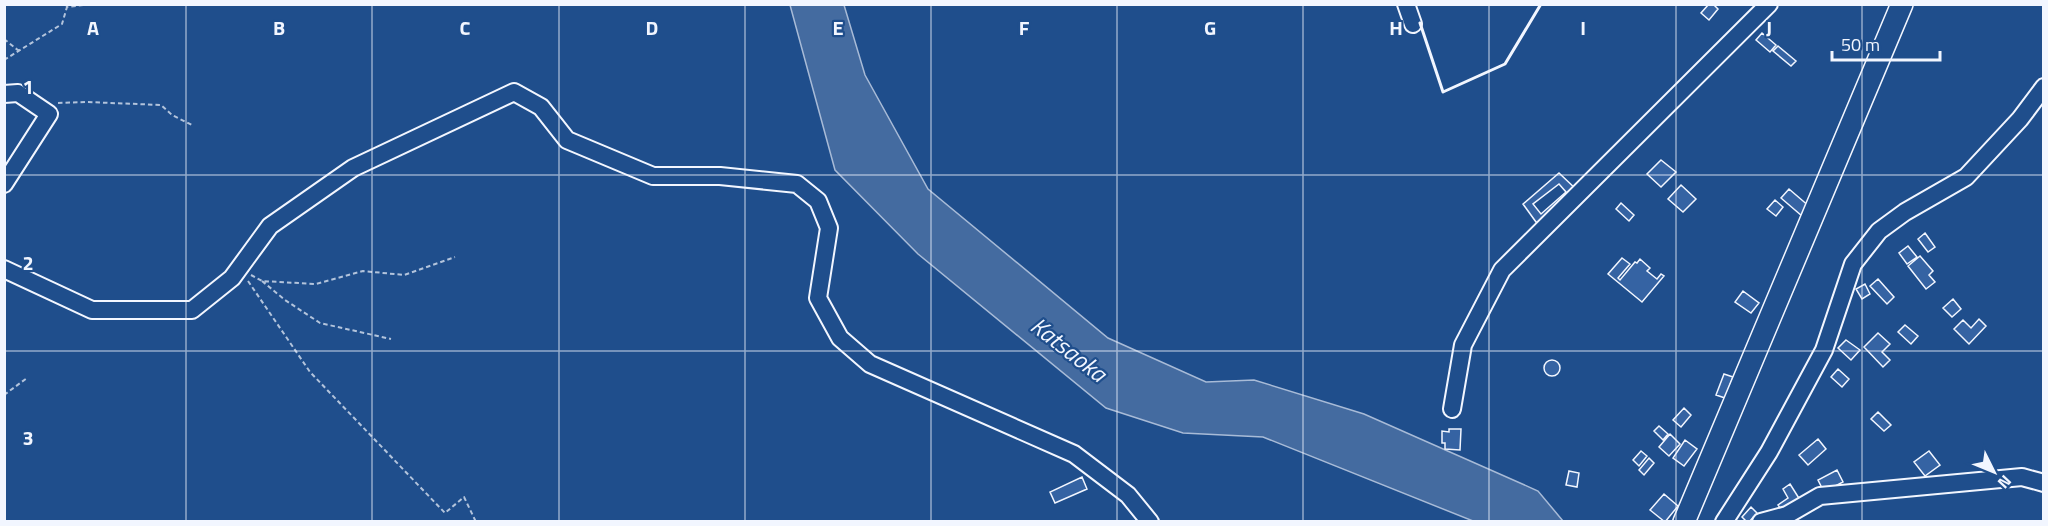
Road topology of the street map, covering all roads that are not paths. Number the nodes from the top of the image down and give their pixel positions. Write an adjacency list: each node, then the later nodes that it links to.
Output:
1 (1406, 4): 4 (street)
2 (1769, 4): 9 (street)
3 (1902, 4): 12 (main road)
4 (1413, 24)
5 (2043, 87): 13 (street)
6 (4, 94): 7 (street)
7 (4, 184)
8 (4, 269): 11 (street)
9 (1452, 409)
10 (2043, 483): 14 (street)
11 (1150, 522)
12 (1684, 522)
13 (1724, 522)
14 (1761, 522)

